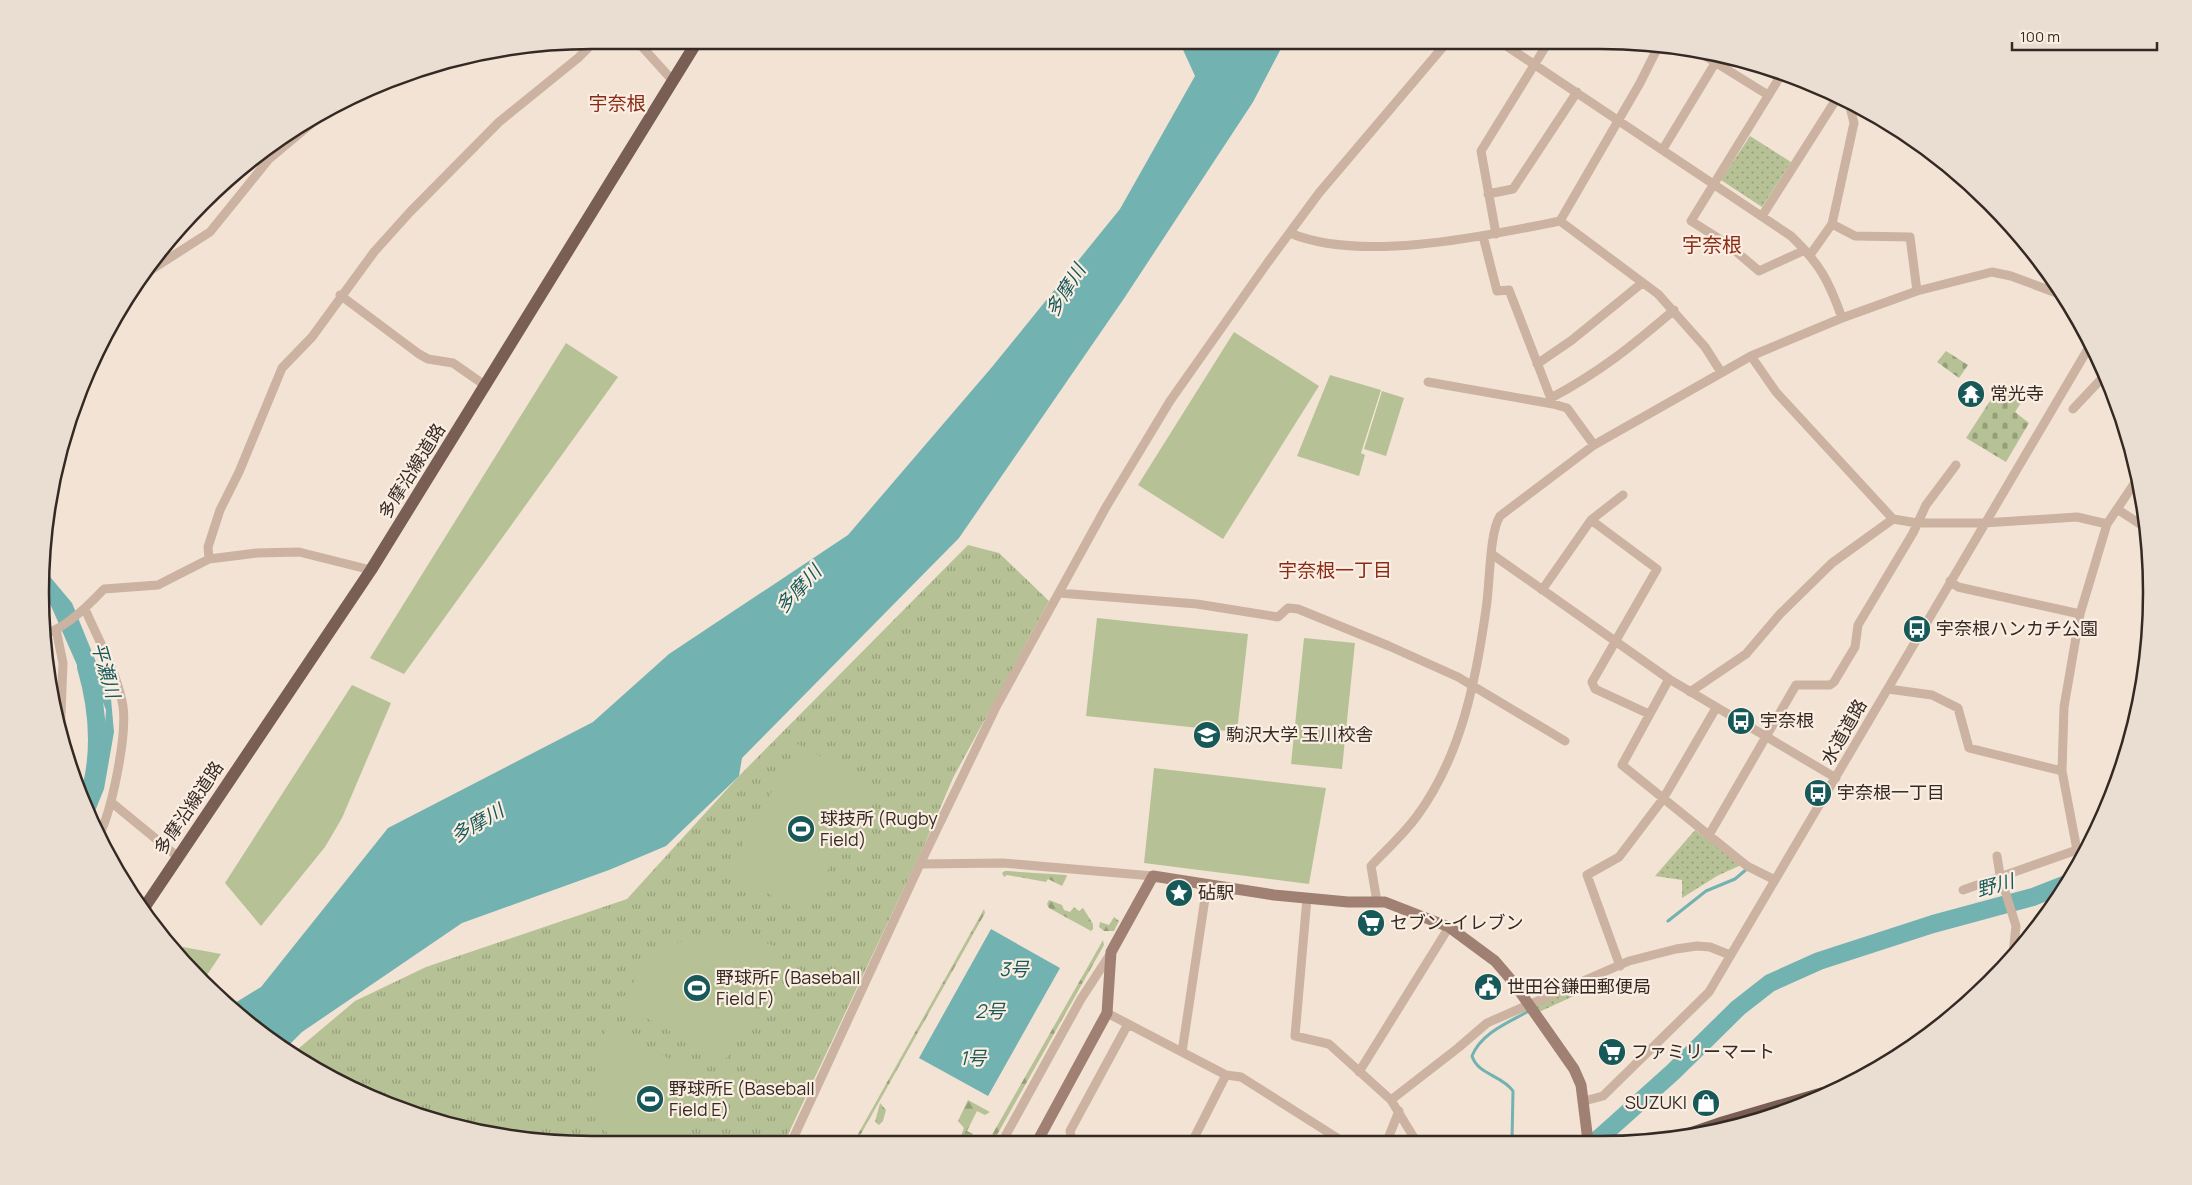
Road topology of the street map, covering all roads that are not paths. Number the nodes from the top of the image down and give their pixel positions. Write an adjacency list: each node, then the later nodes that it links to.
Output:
1 (587, 49): 35 (street)
2 (644, 49): 12 (street)
3 (693, 49): 12 (main road, 多摩沿線道路)
4 (1441, 49): 27 (street)
5 (1512, 49): 10 (street)
6 (1545, 49): 10 (street)
7 (1655, 52): 17 (street)
8 (1716, 61): 19 (street)
9 (1724, 63): 14 (street)
10 (1535, 64): 13 (street); 23 (street)
11 (1778, 79): 14 (street)
12 (673, 81): 44 (main road, 多摩沿線道路)
13 (1577, 92): 17 (street); 23 (street)
14 (1768, 95): 22 (street)
15 (1834, 102): 24 (street)
16 (1851, 111): 26 (street)
17 (1618, 120): 19 (street); 25 (street)
18 (295, 137): 21 (street)
19 (1663, 149): 22 (street)
20 (267, 156): 21 (street)
21 (269, 159): 31 (street)
22 (1713, 183): 24 (street); 30 (street)
23 (1488, 194): 28 (street)
24 (1762, 216): 30 (street)
25 (1560, 221): 28 (street); 32 (street)
26 (1832, 224): 30 (street); 33 (street)
27 (1290, 233): 29 (street); 63 (street)
28 (1496, 234): 29 (street)
29 (1483, 236): 40 (street)
30 (1808, 252): 37 (street)
31 (158, 266)
32 (1642, 283): 36 (street); 40 (street)
33 (1917, 291): 34 (street); 37 (street)
34 (2053, 292)
35 (340, 295): 44 (street); 59 (street)
36 (1674, 310): 41 (street); 45 (street)
37 (1842, 318): 39 (street)
38 (2087, 351): 56 (street, 水道道路)
39 (1750, 356): 41 (street); 52 (street)
40 (1537, 364): 45 (street)
41 (1721, 372): 47 (street)
42 (2100, 380): 46 (street)
43 (1428, 382): 45 (street)
44 (486, 386): 60 (main road, 多摩沿線道路)
45 (1552, 401): 47 (street)
46 (2073, 409)
47 (1594, 445): 58 (street)
48 (1956, 465): 54 (street)
49 (2133, 486): 51 (street)
50 (1623, 495): 53 (street)
51 (2117, 509): 55 (street); 57 (street)
52 (1893, 519): 54 (street); 72 (street)
53 (1591, 520): 62 (street); 68 (street)
54 (1917, 523): 56 (street); 76 (street)
55 (2139, 523)
56 (1984, 524): 57 (street); 61 (street, 水道道路)
57 (2107, 524): 65 (street)
58 (1493, 555): 62 (street); 70 (street)
59 (209, 559): 60 (street); 64 (street)
60 (371, 570): 86 (main road, 多摩沿線道路)
61 (1950, 581): 65 (street); 71 (street, 水道道路)
62 (1542, 590): 68 (street)
63 (1059, 594): 70 (street); 87 (street)
64 (83, 610): 66 (street); 81 (street)
65 (2080, 614): 78 (street)
66 (57, 628): 67 (street); 73 (street)
67 (50, 631)
68 (1615, 642): 69 (street); 75 (street)
69 (1669, 679): 72 (street); 75 (street)
70 (1473, 687): 77 (street); 94 (street)
71 (1888, 688): 78 (street); 79 (street, 水道道路)
72 (1690, 692): 74 (street)
73 (61, 708)
74 (1716, 708): 76 (street); 80 (street)
75 (1649, 714): 80 (street)
76 (1766, 737): 79 (street); 83 (street)
77 (1565, 741)
78 (2062, 771): 84 (street)
79 (1836, 778): 90 (street, 水道道路)
80 (1663, 799): 83 (street); 100 (street)
81 (111, 802): 82 (street); 86 (street)
82 (102, 827)
83 (1709, 836): 90 (street)
84 (2077, 850): 88 (street)
85 (1997, 856): 88 (street)
86 (178, 857): 95 (main road, 多摩沿線道路)
87 (920, 864): 89 (street); 110 (street)
88 (2000, 875): 92 (street); 97 (street)
89 (1153, 876): 91 (street); 98 (street)
90 (1775, 880): 99 (street, 水道道路)
91 (1207, 885): 93 (street); 104 (street)
92 (1963, 890)
93 (1307, 898): 94 (street); 105 (street)
94 (1377, 902): 96 (street)
95 (147, 904)
96 (1449, 927): 101 (street); 105 (street)
97 (2014, 944)
98 (1111, 952): 102 (street); 111 (street)
99 (1730, 955): 100 (street); 108 (street, 水道道路)
100 (1620, 966): 101 (street)
101 (1529, 1005): 107 (street); 108 (street)
102 (1107, 1013): 103 (street); 112 (street)
103 (1128, 1024): 104 (street); 113 (street)
104 (1182, 1052): 106 (street)
105 (1359, 1072): 107 (street)
106 (1226, 1075): 114 (street); 115 (street)
107 (1391, 1100): 109 (street)
108 (1584, 1101): 118 (street)
109 (1399, 1111): 116 (street); 117 (street)
110 (794, 1136)
111 (1005, 1136)
112 (1040, 1136)
113 (1071, 1136)
114 (1195, 1136)
115 (1334, 1136)
116 (1389, 1136)
117 (1413, 1136)
118 (1587, 1136)

